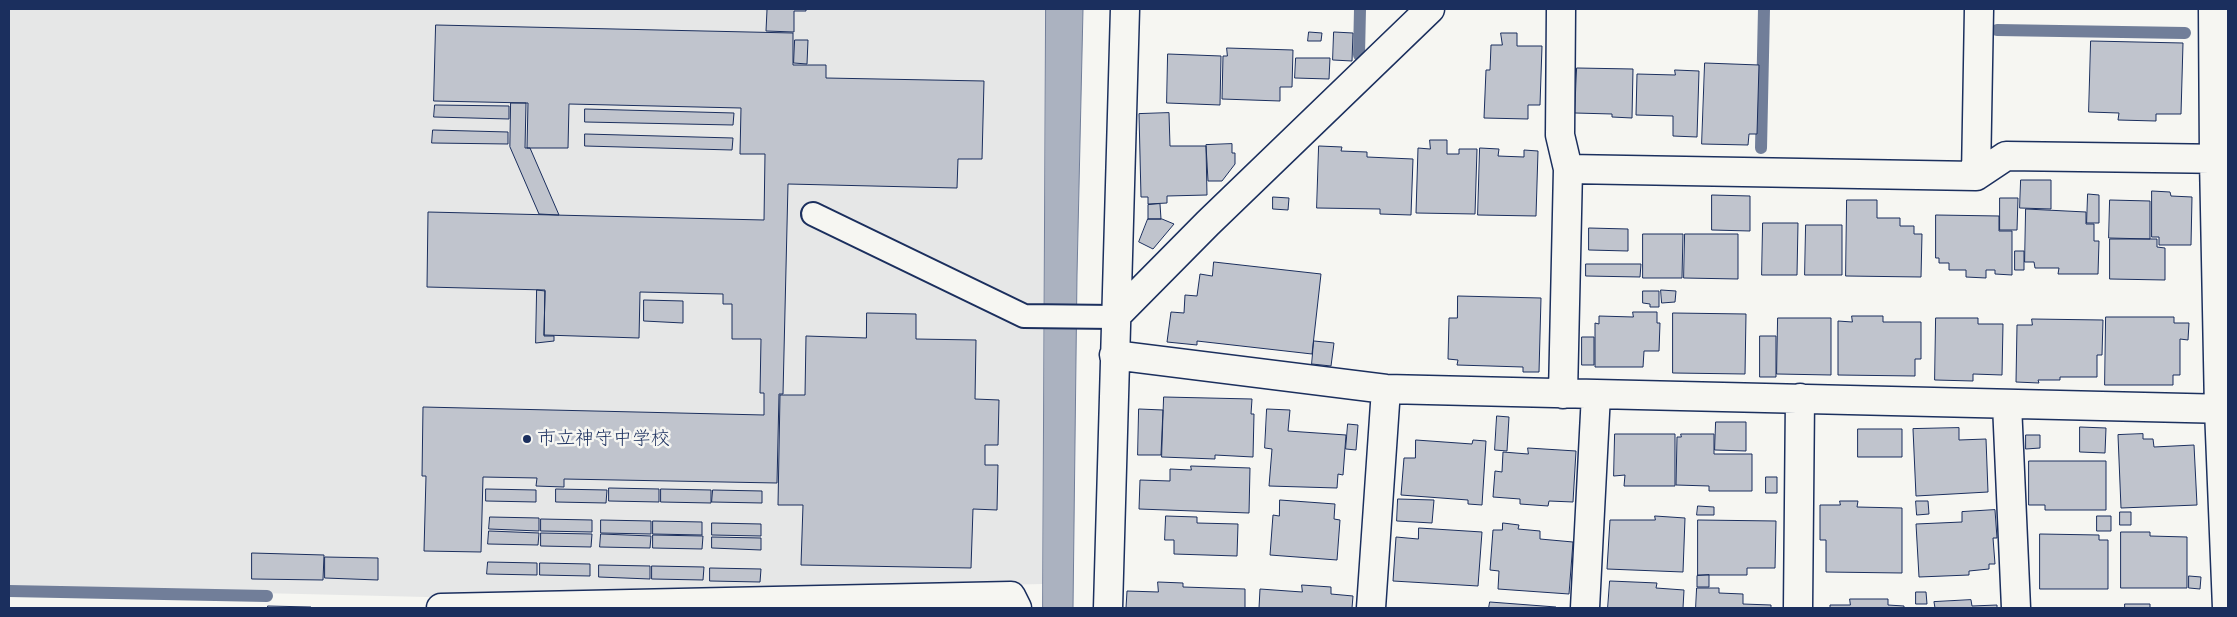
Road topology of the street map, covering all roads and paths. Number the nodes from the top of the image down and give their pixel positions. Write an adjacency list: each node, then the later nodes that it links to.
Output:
1 (1125, 9): 10 (street)
2 (1430, 9): 10 (street)
3 (1561, 9): 7 (street)
4 (1980, 9): 8 (street)
5 (2213, 9): 6 (street)
6 (2221, 159): 8 (street); 17 (street)
7 (1568, 170): 8 (street); 13 (street)
8 (1976, 176)
9 (813, 214): 10 (lane)
10 (1115, 317): 11 (street)
11 (1114, 355): 12 (street); 20 (street)
12 (1386, 389): 13 (street); 21 (street)
13 (1563, 394): 14 (street)
14 (1596, 394): 15 (street); 22 (street)
15 (1800, 398): 16 (street); 23 (street)
16 (2007, 404): 17 (street); 24 (street)
17 (2224, 409): 25 (street)
18 (441, 608): 19 (street)
19 (1017, 608)
20 (1108, 608)
21 (1371, 608)
22 (1585, 608)
23 (1798, 608)
24 (2016, 608)
25 (2227, 608)

